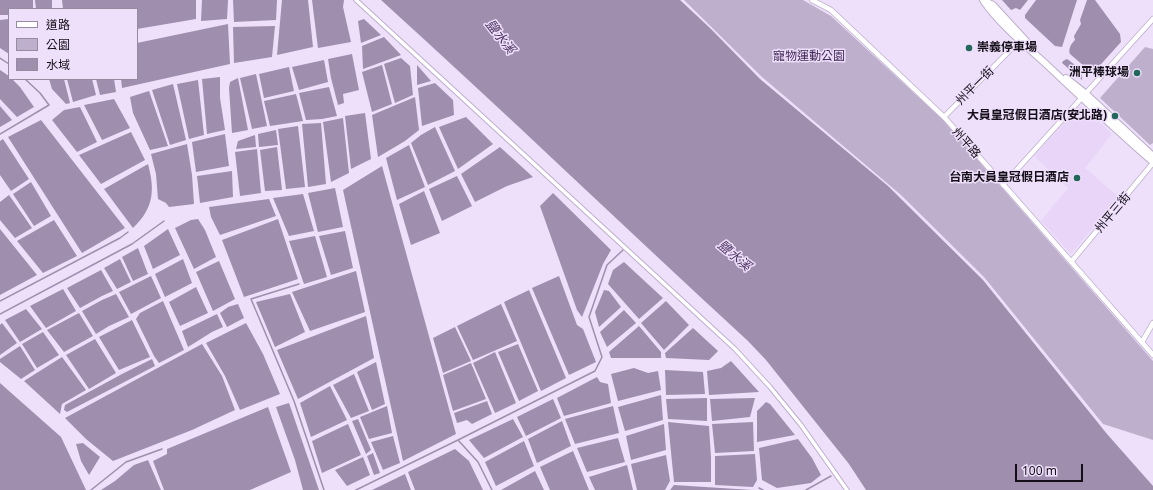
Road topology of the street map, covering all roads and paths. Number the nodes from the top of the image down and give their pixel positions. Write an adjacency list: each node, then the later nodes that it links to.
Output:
1 (356, 0): 15 (street)
2 (812, 0): 7 (street, 州平路)
3 (983, 0): 5 (street)
4 (1153, 19): 6 (street)
5 (1021, 38): 6 (street); 7 (street, 州平一街)
6 (1083, 95): 8 (street); 9 (street); 10 (street)
7 (944, 117): 10 (street, 州平路)
8 (1153, 156)
9 (1153, 163): 11 (street, 州平三街)
10 (1003, 185): 11 (street, 州平路)
11 (1071, 262): 13 (street, 州平路)
12 (1153, 323): 13 (street)
13 (1142, 342): 14 (street, 州平路)
14 (1153, 355)
15 (847, 490)

